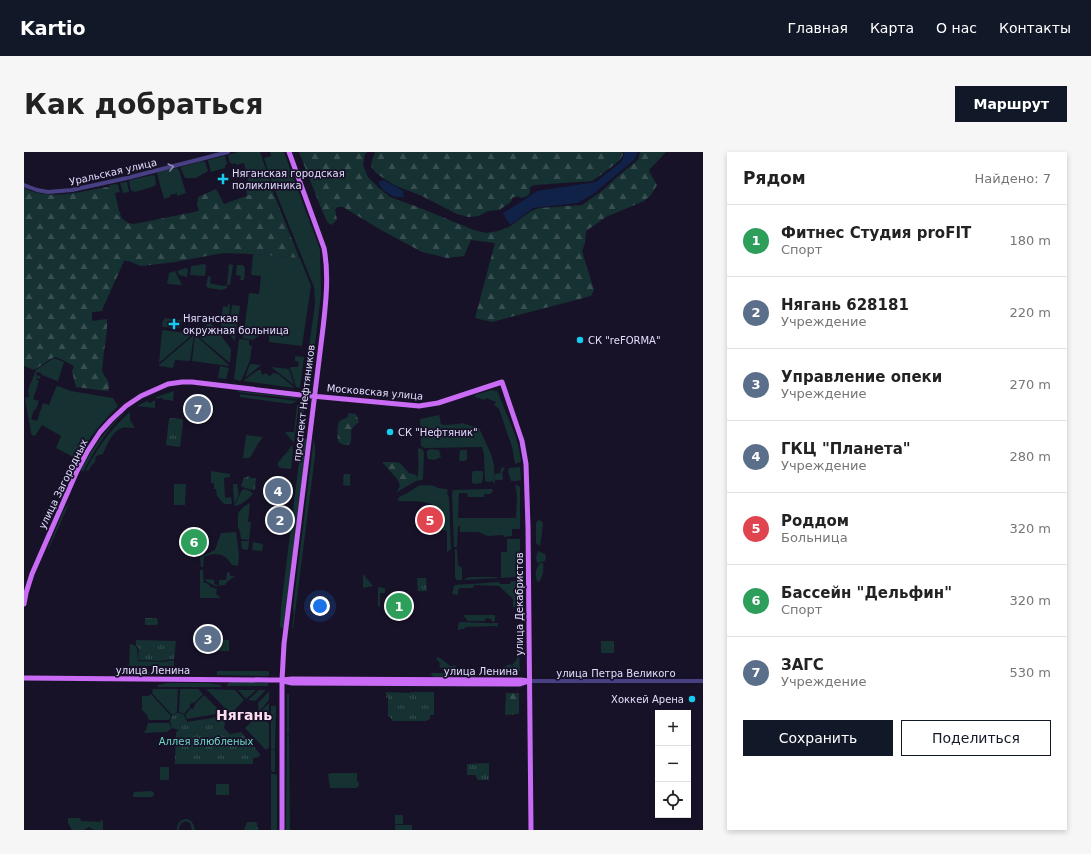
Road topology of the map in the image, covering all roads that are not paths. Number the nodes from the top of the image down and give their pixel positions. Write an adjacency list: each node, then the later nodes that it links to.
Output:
1 (228, 152): 3 (street, Уральская улица, one-way to 1)
2 (289, 152): 5 (main road, проспект Нефтяников)
3 (24, 185)
4 (502, 382): 5 (main road, Московская улица); 9 (main road, улица Декабристов)
5 (314, 396): 6 (main road, улица Загородных); 8 (main road, проспект Нефтяников)
6 (24, 604)
7 (24, 678): 8 (main road, улица Ленина)
8 (282, 680): 9 (main road, улица Ленина); 11 (main road, проспект Нефтяников)
9 (529, 681): 10 (street, улица Петра Великого); 12 (main road, улица Декабристов)
10 (703, 681)
11 (282, 830)
12 (531, 830)

